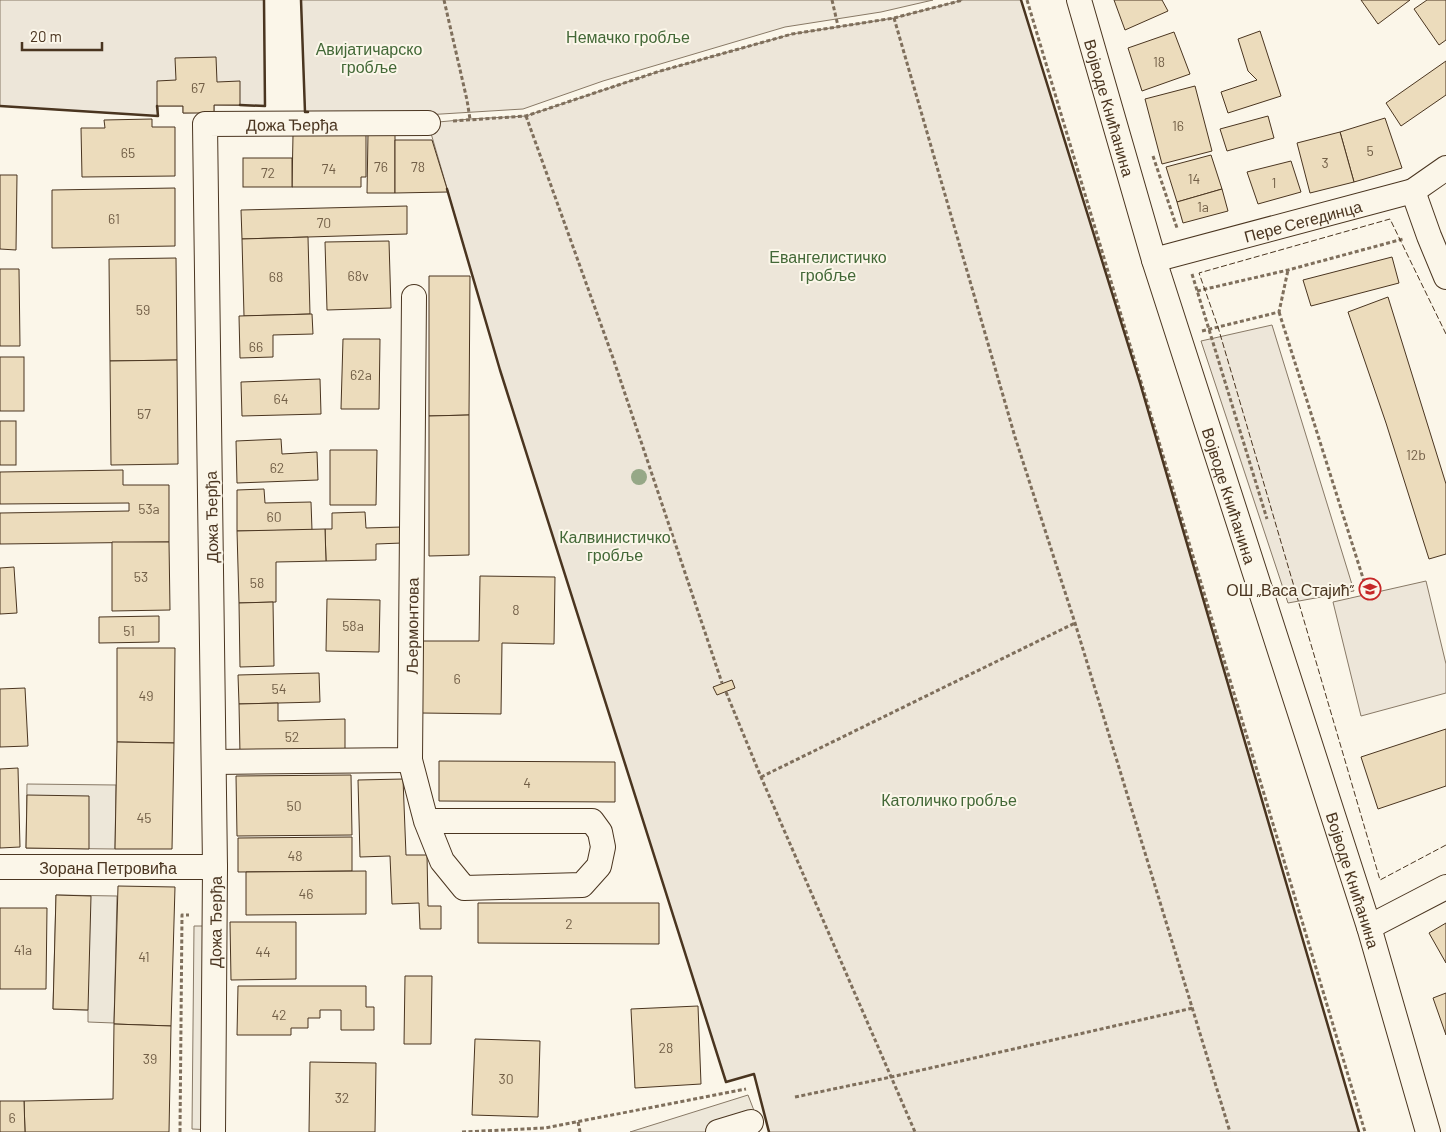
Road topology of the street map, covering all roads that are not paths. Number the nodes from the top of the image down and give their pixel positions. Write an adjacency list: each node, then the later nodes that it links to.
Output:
1 (1079, 0): 5 (street, Војводе Книћанина)
2 (428, 123): 9 (street, Дожа Ђерђа)
3 (1446, 168): 4 (street, Пере Сегединца)
4 (1413, 191): 5 (street, Пере Сегединца); 6 (street)
5 (1154, 260): 14 (street, Војводе Книћанина)
6 (1446, 277)
7 (414, 297): 8 (street, Љермонтова)
8 (410, 760): 9 (street); 10 (street, Љермонтова)
9 (214, 762): 12 (street, Дожа Ђерђа)
10 (426, 821): 10 (street, Љермонтова)
11 (0, 866): 12 (street, Зорана Петровића)
12 (215, 867): 16 (street, Дожа Ђерђа)
13 (1446, 887): 14 (street)
14 (1369, 926): 18 (street, Војводе Книћанина)
15 (751, 1122): 17 (street)
16 (213, 1132)
17 (718, 1132)
18 (1428, 1132)

